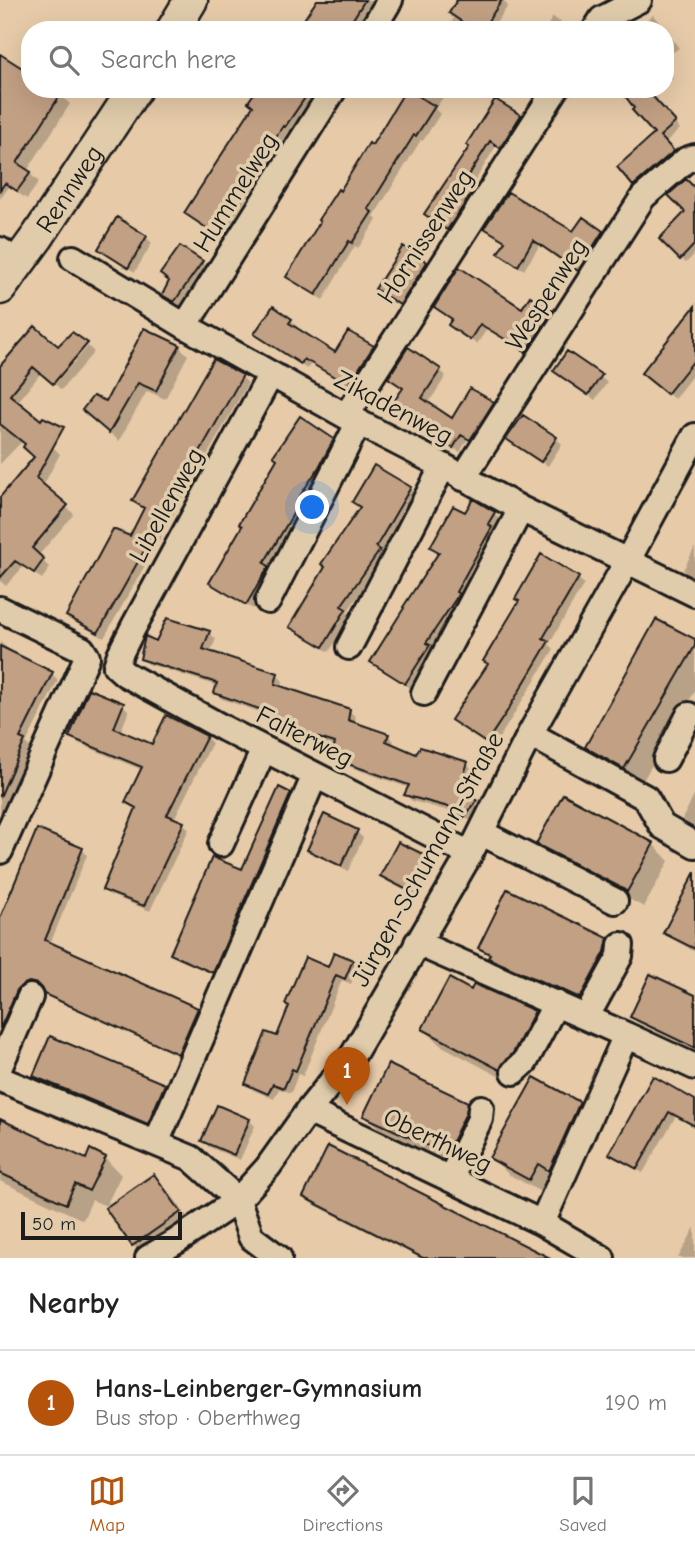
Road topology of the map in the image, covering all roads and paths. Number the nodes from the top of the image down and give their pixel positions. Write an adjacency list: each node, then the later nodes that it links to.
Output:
1 (191, 0): 4 (main road)
2 (390, 0): 5 (street)
3 (639, 0): 6 (street)
4 (178, 21)
5 (377, 21)
6 (600, 21)
7 (128, 98): 11 (main road, Rennweg)
8 (328, 98): 14 (street, Hummelweg)
9 (550, 98): 16 (street, Hornissenweg)
10 (695, 157): 18 (street, Wespenweg)
11 (9, 256): 13 (main road, Rennweg)
12 (73, 258): 14 (street, Zikadenweg)
13 (0, 288)
14 (185, 327): 15 (street, Zikadenweg)
15 (271, 374): 16 (street, Zikadenweg); 25 (street, Libellenweg)
16 (353, 419): 18 (street, Zikadenweg); 22 (street, Hornissenweg)
17 (695, 436): 20 (street, Jürgen-Schumann-Straße)
18 (453, 472): 19 (street, Zikadenweg); 24 (street, Wespenweg)
19 (521, 509): 20 (street, Zikadenweg); 26 (street)
20 (628, 560): 21 (street, Zikadenweg); 28 (street, Jürgen-Schumann-Straße)
21 (695, 594)
22 (268, 601)
23 (0, 609): 35 (street)
24 (349, 647)
25 (116, 666): 29 (street, Falterweg)
26 (424, 693)
27 (693, 712): 30 (street)
28 (530, 734): 32 (street, Jürgen-Schumann-Straße); 34 (street)
29 (264, 749): 31 (street, Falterweg); 33 (street)
30 (667, 759)
31 (315, 775): 32 (street, Falterweg); 50 (street)
32 (476, 843): 36 (street, Falterweg); 37 (street, Jürgen-Schumann-Straße)
33 (221, 844)
34 (695, 845)
35 (0, 850)
36 (615, 901)
37 (417, 943): 40 (street); 49 (street, Jürgen-Schumann-Straße)
38 (621, 945): 41 (street)
39 (30, 998): 42 (street)
40 (556, 1003): 41 (street); 46 (street)
41 (587, 1016): 43 (street)
42 (7, 1032): 44 (street)
43 (626, 1034): 45 (street); 53 (street)
44 (0, 1066)
45 (695, 1067)
46 (514, 1072)
47 (0, 1079): 50 (street)
48 (481, 1108): 51 (street)
49 (308, 1111): 51 (street, Oberthweg); 52 (street, Jürgen-Schumann-Straße)
50 (156, 1143): 52 (street)
51 (450, 1179): 53 (street, Oberthweg)
52 (238, 1200): 54 (street, Jürgen-Schumann-Straße); 55 (street)
53 (542, 1223): 56 (street, Oberthweg)
54 (148, 1258)
55 (279, 1258)
56 (601, 1258)

